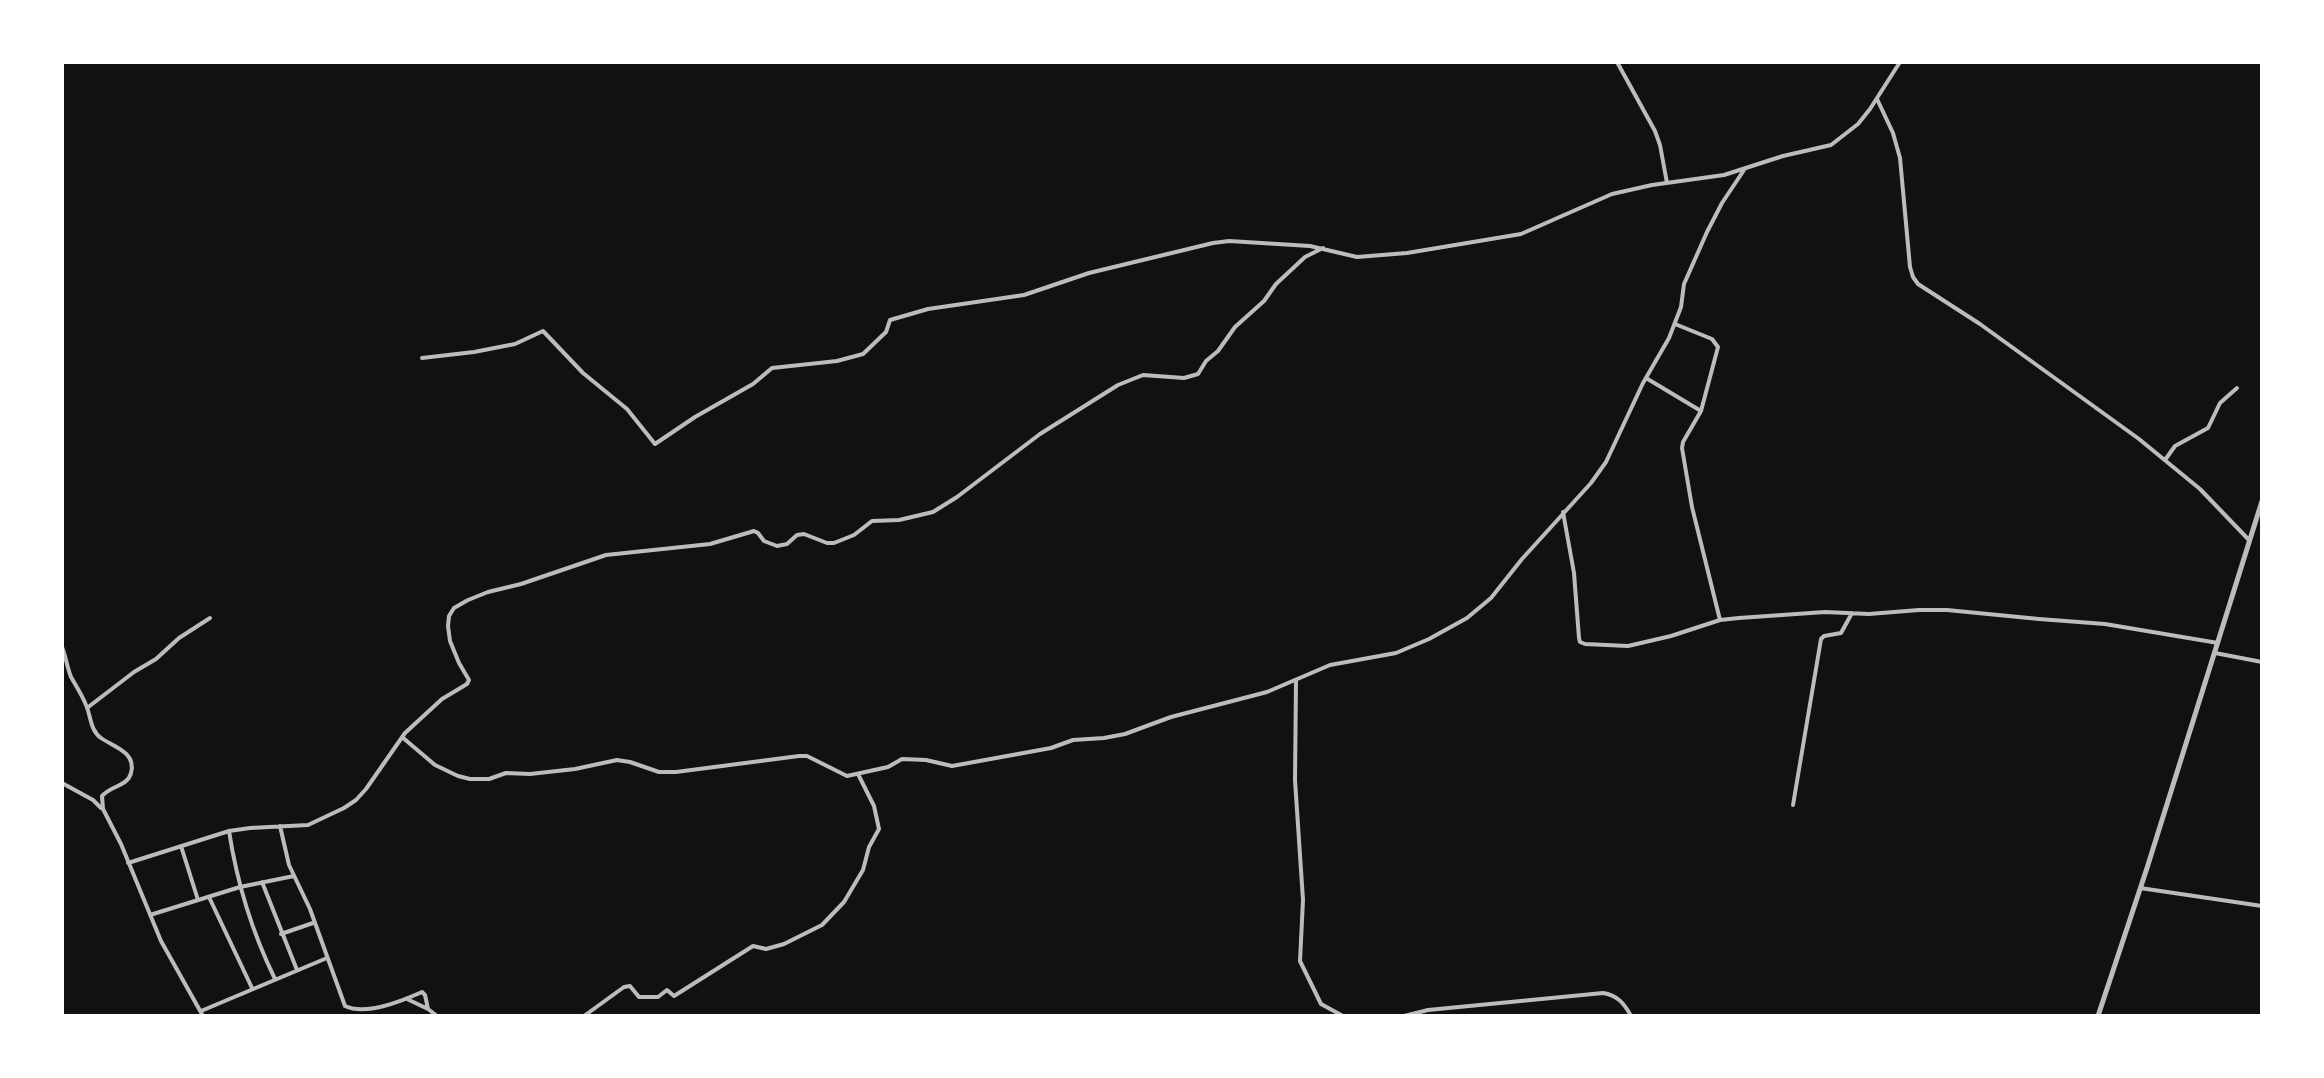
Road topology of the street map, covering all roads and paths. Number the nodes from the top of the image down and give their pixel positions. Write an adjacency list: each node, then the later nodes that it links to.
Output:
1 (1617, 62): 5 (street)
2 (1900, 62): 3 (street)
3 (1876, 98): 4 (street); 12 (street)
4 (1744, 170): 5 (street); 7 (street)
5 (1667, 183): 6 (street)
6 (1323, 248): 8 (street); 25 (street)
7 (1675, 324): 9 (street); 11 (street)
8 (422, 358)
9 (1646, 378): 11 (street); 14 (street)
10 (2237, 388): 12 (street)
11 (1701, 411): 18 (street)
12 (2165, 460): 15 (street)
13 (2262, 501): 15 (street)
14 (1563, 512): 18 (street); 23 (street)
15 (2250, 542): 19 (street)
16 (1852, 613): 18 (street); 19 (street); 28 (street)
17 (210, 618): 24 (street)
18 (1720, 620)
19 (2218, 643): 21 (street)
20 (62, 647): 24 (street)
21 (2215, 653): 22 (street); 37 (street)
22 (2262, 662)
23 (1296, 681): 26 (street); 53 (street)
24 (87, 708): 29 (street)
25 (402, 737): 26 (street); 30 (street)
26 (858, 774): 52 (street)
27 (62, 783): 29 (street)
28 (1793, 805)
29 (103, 809): 33 (street)
30 (280, 826): 31 (street); 34 (street)
31 (229, 831): 32 (street); 36 (street)
32 (181, 846): 33 (street); 39 (street)
33 (128, 863): 41 (street)
34 (294, 876): 35 (street); 42 (street)
35 (262, 882): 36 (street); 43 (street)
36 (240, 887): 38 (street); 46 (street)
37 (2140, 888): 40 (street); 56 (street)
38 (209, 897): 39 (street); 47 (street)
39 (198, 900): 41 (street)
40 (2262, 906)
41 (150, 915): 50 (street)
42 (314, 923): 43 (street); 44 (street)
43 (281, 934): 45 (street)
44 (327, 958): 45 (street); 48 (street)
45 (297, 970): 46 (street)
46 (275, 979): 47 (street)
47 (252, 988): 50 (street)
48 (407, 999): 49 (street); 49 (street)
49 (428, 1009): 51 (street)
50 (202, 1014)
51 (437, 1016)
52 (584, 1016)
53 (1343, 1016)
54 (1404, 1016): 55 (street)
55 (1631, 1016)
56 (2098, 1016)

